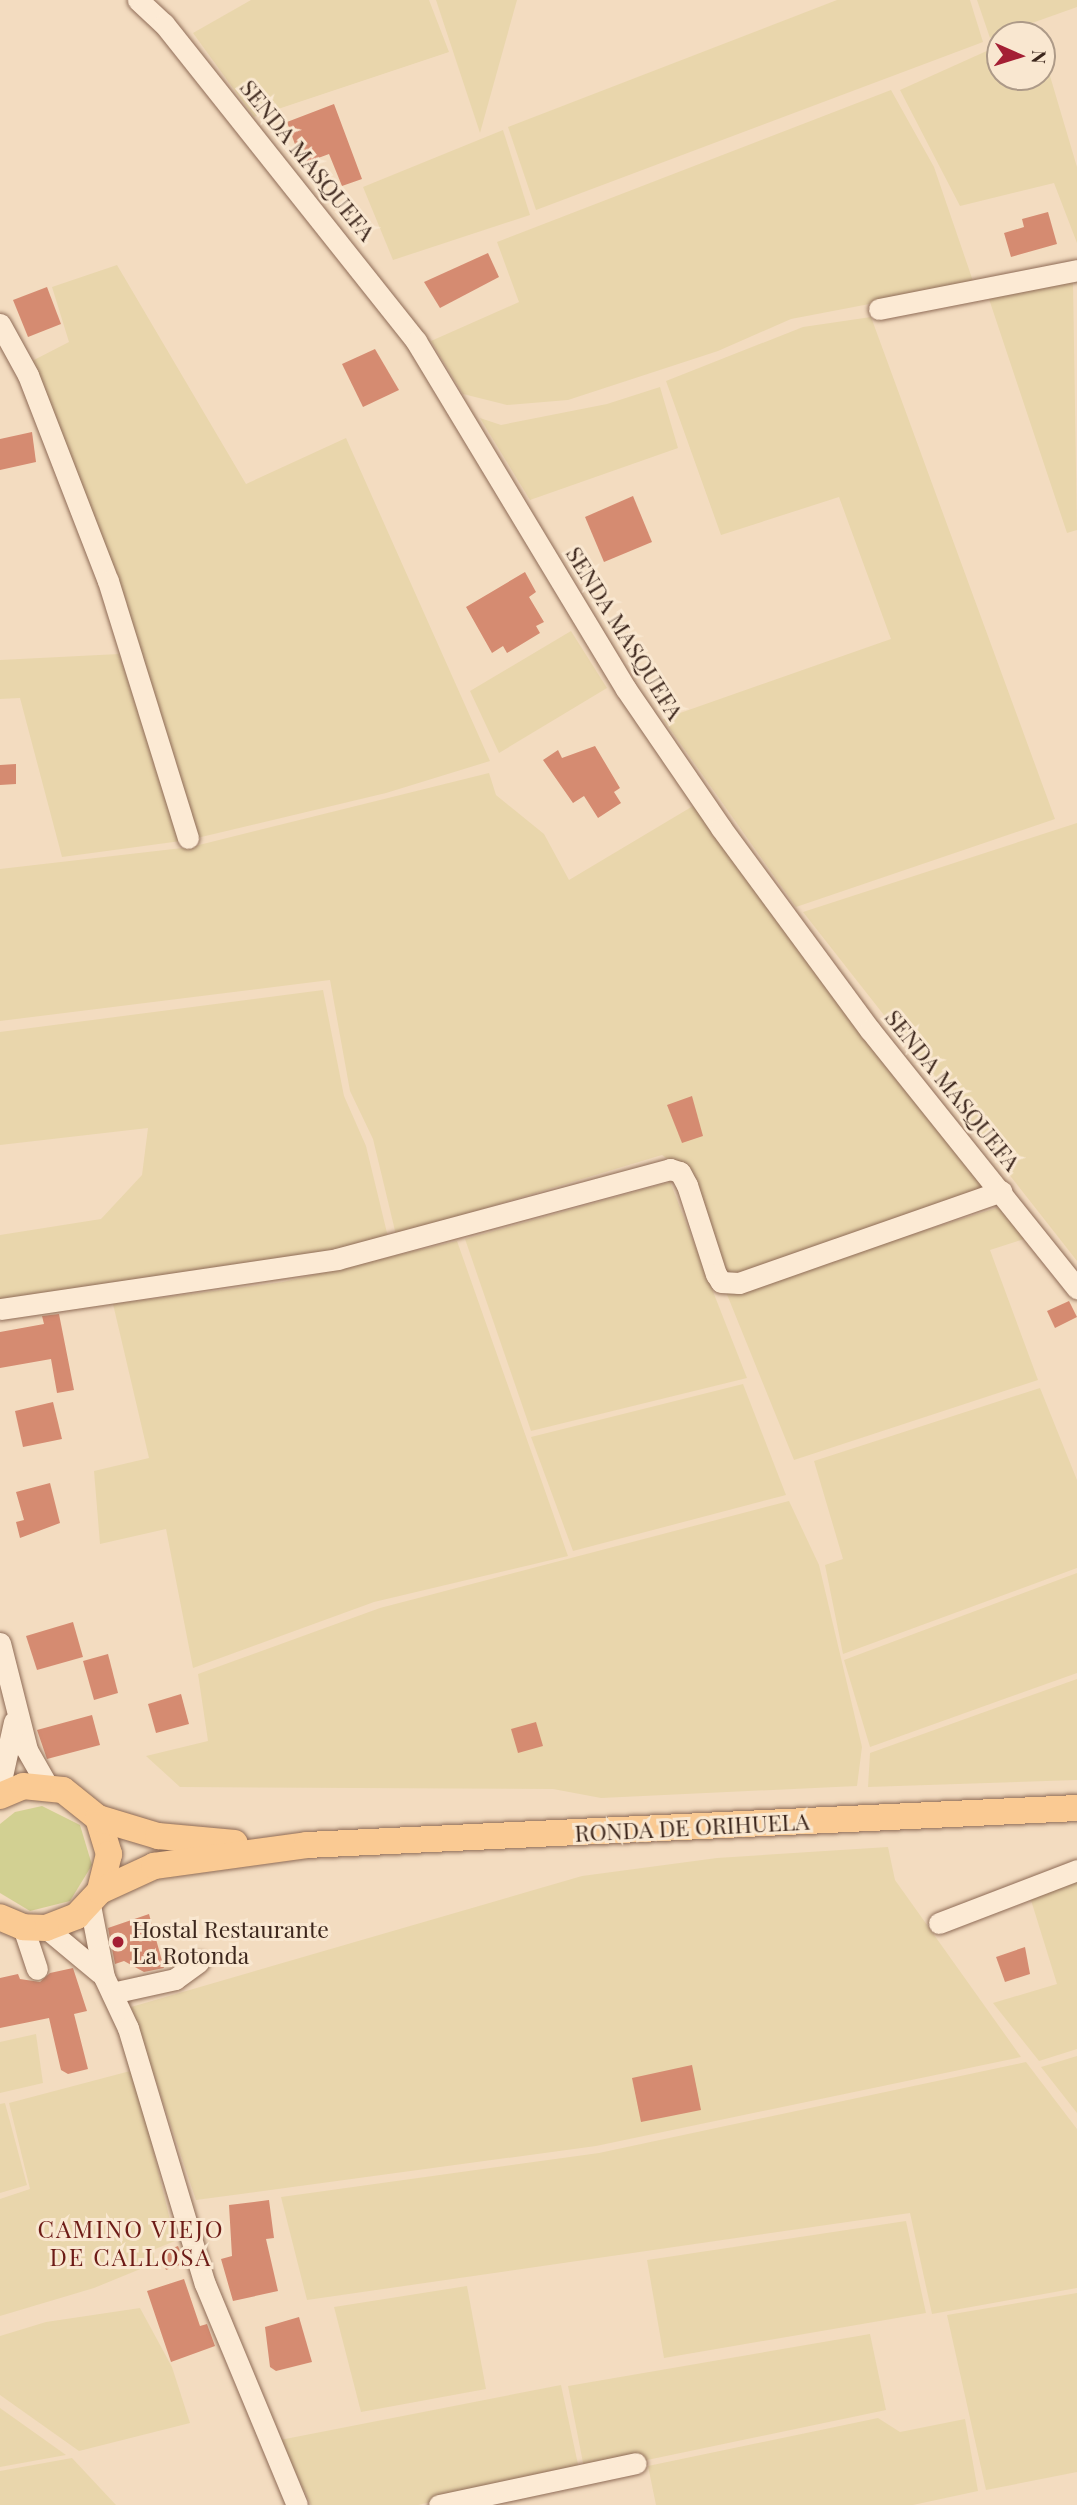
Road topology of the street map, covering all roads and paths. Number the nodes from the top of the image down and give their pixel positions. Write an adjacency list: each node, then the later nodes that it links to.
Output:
1 (138, 0): 6 (street, SENDA MASQUEFA)
2 (1077, 270): 3 (street)
3 (879, 309)
4 (0, 324): 5 (street)
5 (188, 838)
6 (1001, 1191): 7 (street, SENDA MASQUEFA); 8 (street)
7 (1077, 1288)
8 (0, 1309)
9 (0, 1643): 10 (street)
10 (15, 1710): 11 (street); 12 (street)
11 (0, 1785)
12 (47, 1785): 13 (main road); 15 (main road, RONDA DE ORIHUELA)
13 (0, 1796)
14 (1077, 1808): 16 (main road, RONDA DE ORIHUELA)
15 (98, 1818): 16 (main road, RONDA DE ORIHUELA); 18 (main road)
16 (307, 1845): 18 (main road, RONDA DE ORIHUELA)
17 (1077, 1870): 19 (street)
18 (95, 1898): 20 (main road, RONDA DE ORIHUELA); 23 (street)
19 (939, 1923)
20 (23, 1924): 22 (street); 23 (street)
21 (198, 1962): 23 (street)
22 (37, 1969)
23 (108, 1985): 25 (street)
24 (636, 2463): 26 (street)
25 (297, 2505)
26 (439, 2505)

